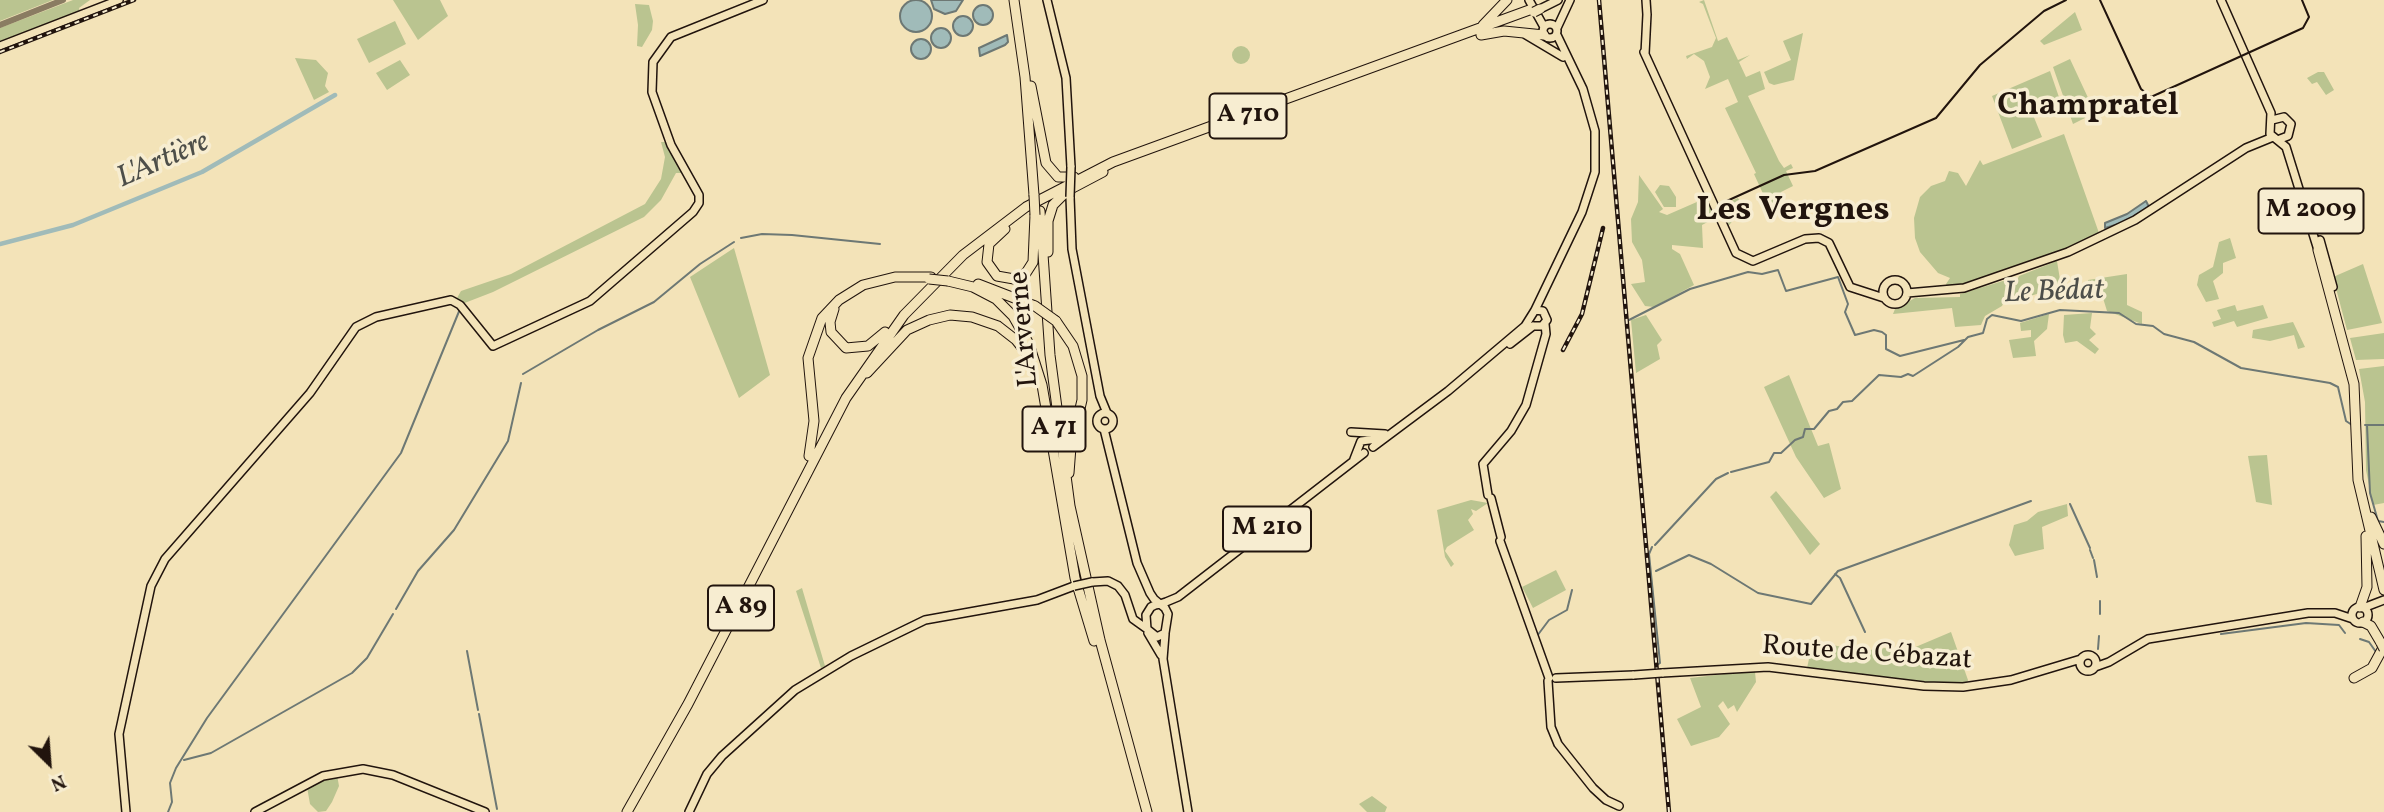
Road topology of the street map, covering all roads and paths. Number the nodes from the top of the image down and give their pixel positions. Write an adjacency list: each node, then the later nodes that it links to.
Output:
1 (119, 0): 16 (main road)
2 (763, 0): 76 (main road)
3 (1016, 0): 19 (highway, L'Arverne / A 71); 26 (highway, L'Arverne / A 71)
4 (1047, 0): 46 (main road, bridge)
5 (1507, 0): 15 (highway)
6 (1551, 0): 11 (main road)
7 (1558, 0): 11 (main road)
8 (1570, 0): 12 (main road)
9 (1646, 0): 17 (main road)
10 (2223, 0): 20 (main road)
11 (1534, 6): 12 (main road); 14 (highway, A 710); 15 (highway, A 710)
12 (1550, 31): 13 (highway); 18 (main road)
13 (1520, 32): 14 (highway); 18 (main road)
14 (1472, 37): 24 (highway, A 710)
15 (1447, 42): 25 (highway, A 710)
16 (0, 46)
17 (1644, 52): 29 (main road); 30 (main road)
18 (1573, 68): 41 (main road)
19 (1031, 86): 25 (highway); 26 (highway, L'Arverne / A 71)
20 (2275, 118): 21 (main road); 22 (main road)
21 (2269, 129): 22 (main road); 23 (main road)
22 (2280, 137): 23 (main road); 32 (main road, M 2009); 36 (main road, M 2009)
23 (2260, 140): 38 (main road)
24 (1123, 162): 28 (highway, A 710); 42 (highway)
25 (1086, 174): 40 (highway, A 710)
26 (1037, 194): 27 (highway, L'Arverne / A 71, bridge)
27 (1038, 213): 28 (highway); 42 (highway, L'Arverne / A 71); 68 (highway, L'Arverne / A 71)
28 (1011, 222): 44 (highway, A 710)
29 (1722, 227): 30 (main road); 31 (main road)
30 (1728, 236): 31 (main road)
31 (1831, 248): 37 (main road)
32 (2318, 250): 54 (highway, M 2009)
33 (930, 278): 34 (highway, bridge); 40 (highway); 52 (highway)
34 (949, 280): 42 (highway, bridge); 45 (highway)
35 (1885, 285): 37 (main road); 38 (main road); 39 (main road)
36 (2333, 287): 54 (highway, M 2009)
37 (1868, 293): 39 (main road)
38 (1907, 293): 39 (main road)
39 (1884, 298)
40 (917, 300): 52 (highway, A 710)
41 (1539, 310): 43 (main road); 43 (main road)
42 (1051, 321): 53 (highway, L'Arverne / A 71); 53 (highway)
43 (1537, 324): 47 (main road); 74 (main road)
44 (863, 377): 45 (highway); 80 (highway, A 89)
45 (1044, 395): 68 (highway)
46 (1104, 414): 48 (main road); 48 (main road)
47 (1402, 426): 49 (main road); 50 (main road)
48 (1107, 428): 57 (main road)
49 (1351, 432)
50 (1371, 444): 51 (main road); 51 (main road)
51 (1361, 451): 59 (main road, M 210)
52 (797, 487): 80 (highway, A 89)
53 (1070, 506): 82 (highway, L'Arverne / A 71)
54 (2368, 519): 55 (highway); 56 (highway, M 2009); 58 (highway, M 2009); 63 (highway)
55 (2384, 544)
56 (2384, 573)
57 (1145, 583): 61 (main road); 62 (main road)
58 (2384, 590)
59 (1178, 597): 61 (main road, M 210); 64 (main road, M 210)
60 (2381, 601): 63 (main road)
61 (1160, 604): 62 (main road); 64 (main road)
62 (1147, 612): 65 (main road); 66 (main road)
63 (2360, 613): 69 (highway); 72 (main road)
64 (1168, 614): 67 (main road)
65 (1131, 616): 66 (main road); 81 (main road, bridge)
66 (1147, 630): 67 (main road); 70 (main road)
67 (1166, 633): 70 (main road)
68 (1094, 641): 82 (highway, L'Arverne / A 71)
69 (2383, 646): 73 (highway)
70 (1163, 659): 83 (main road)
71 (2081, 663): 72 (main road); 72 (main road); 74 (main road, Route de Cébazat, bridge)
72 (2095, 663)
73 (2354, 678)
74 (1552, 681): 84 (main road)
75 (469, 806): 77 (main road); 78 (main road); 79 (main road)
76 (126, 812)
77 (255, 812)
78 (485, 812)
79 (494, 812)
80 (630, 812)
81 (689, 812)
82 (1144, 812)
83 (1188, 812)
84 (1626, 812)

